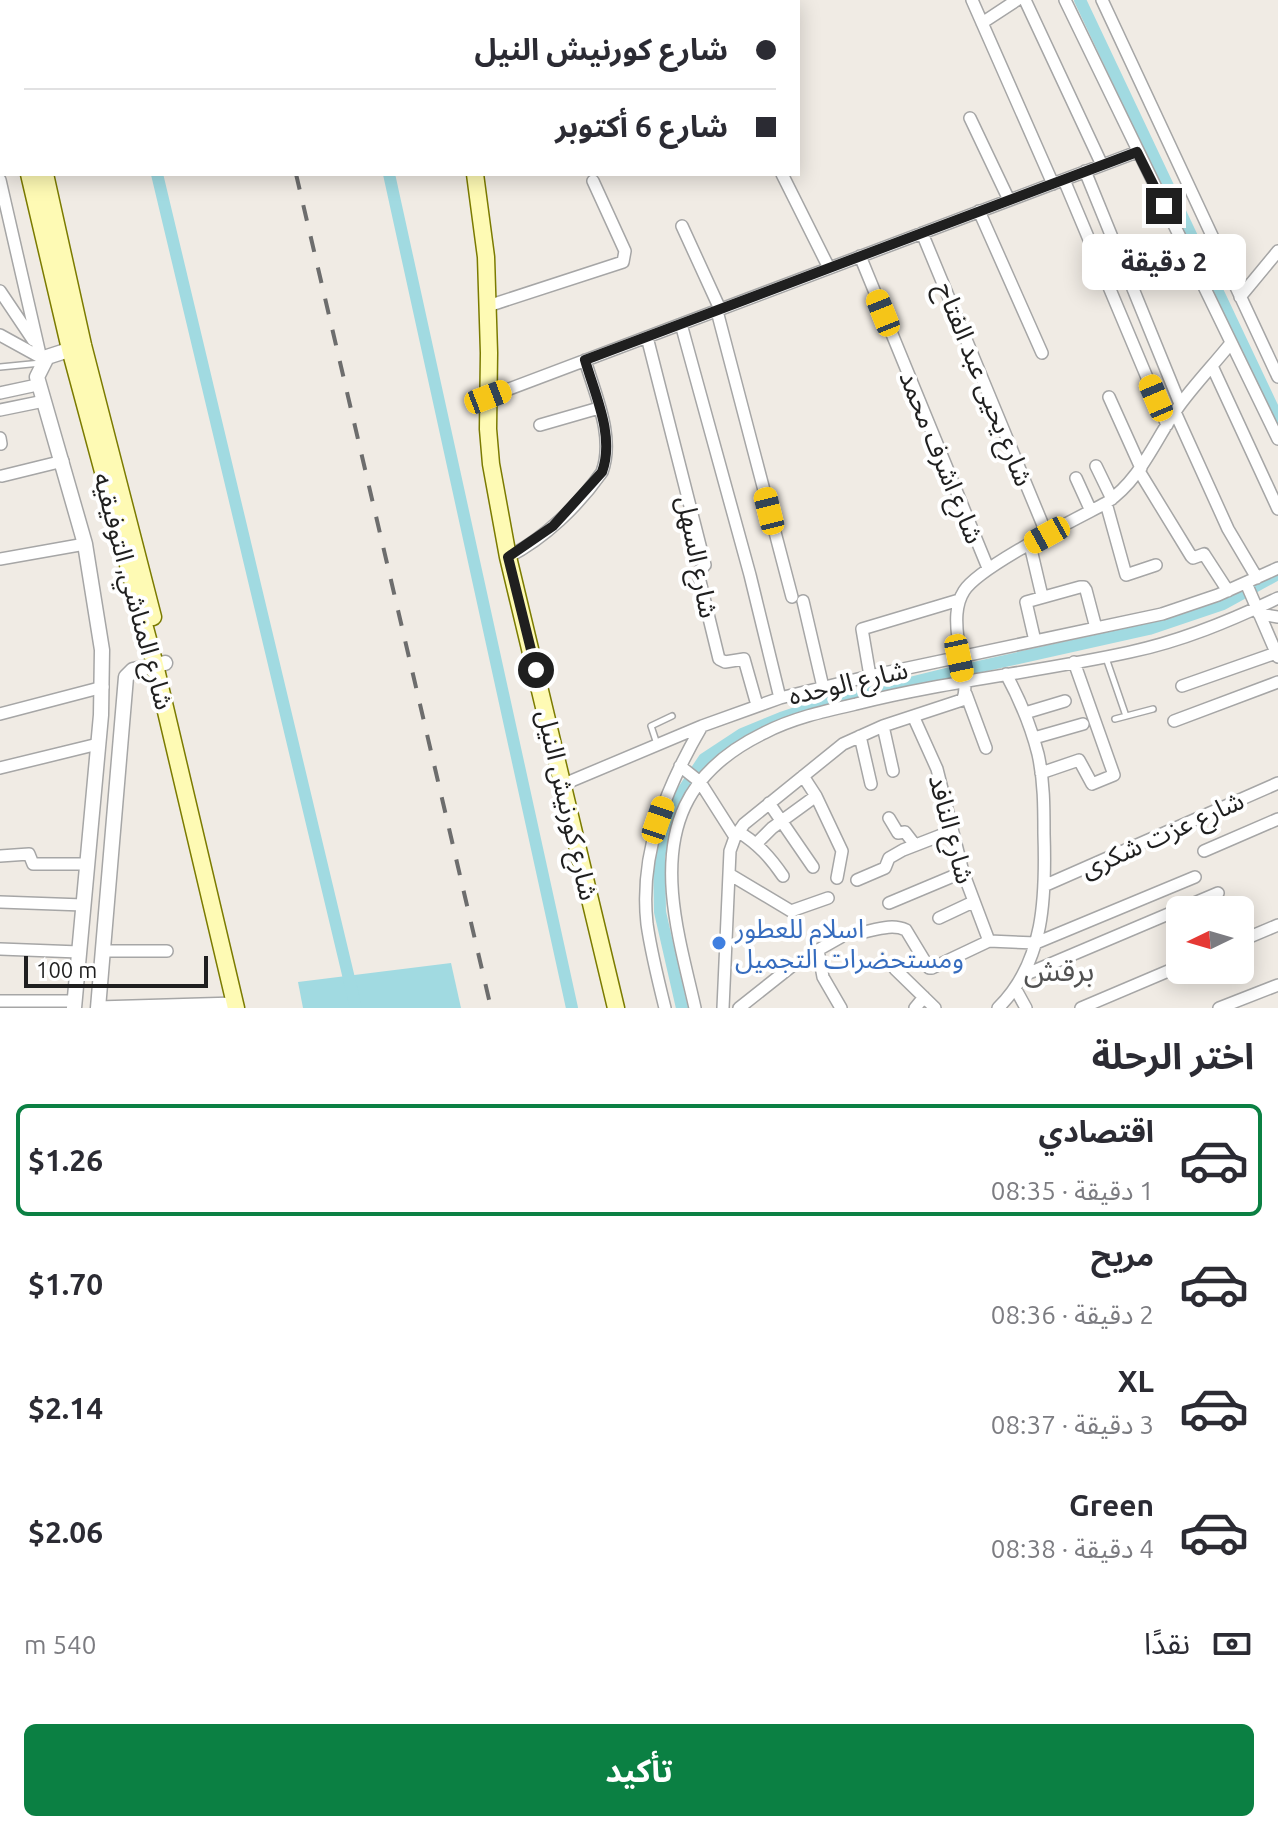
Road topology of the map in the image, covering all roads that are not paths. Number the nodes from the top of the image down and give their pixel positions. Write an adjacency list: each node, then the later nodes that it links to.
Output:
1 (972, 0): 6 (street)
2 (1017, 0): 6 (street)
3 (1025, 0): 9 (street)
4 (1065, 0): 8 (street)
5 (1102, 0): 26 (street)
6 (982, 23): 17 (street)
7 (970, 118): 18 (street)
8 (1137, 152): 9 (street); 32 (street)
9 (1102, 165): 10 (street)
10 (1085, 171): 17 (street); 46 (street)
11 (30, 176): 33 (main road, شارع المناشي, التوفيقيه)
12 (45, 176): 33 (main road, شارع المناشي, التوفيقيه)
13 (475, 176): 27 (main road, شارع كورنيش النيل)
14 (783, 176): 24 (street)
15 (0, 180): 35 (street)
16 (593, 181): 27 (street)
17 (1058, 182): 18 (street); 49 (street)
18 (1009, 200): 19 (street)
19 (979, 211): 21 (street); 34 (street)
20 (682, 226): 28 (street)
21 (922, 233): 23 (street); 59 (street, شارع يحيى عبد الفتاح)
22 (1278, 251): 26 (street)
23 (860, 256): 24 (street); 65 (street, شارع اشرف محمد)
24 (829, 268): 28 (street)
25 (1, 294): 35 (street)
26 (1240, 297): 39 (street)
27 (488, 306): 42 (main road, شارع كورنيش النيل)
28 (718, 310): 29 (street); 87 (street)
29 (681, 324): 31 (street); 89 (street)
30 (0, 335): 35 (street)
31 (647, 337): 36 (street); 91 (street, شارع السهل)
32 (1231, 343): 37 (street); 50 (street)
33 (77, 347): 35 (street); 80 (main road, شارع المناشي, التوفيقيه)
34 (1042, 353)
35 (40, 355): 38 (lane); 40 (street)
36 (585, 360): 42 (street); 45 (street)
37 (1212, 366): 46 (street); 57 (street)
38 (0, 367)
39 (1278, 377)
40 (37, 385): 41 (street); 44 (street)
41 (0, 393)
42 (488, 397): 62 (main road, شارع كورنيش النيل)
43 (1109, 397): 53 (street)
44 (44, 401): 47 (street); 51 (street)
45 (599, 408): 48 (street); 62 (street)
46 (1178, 408): 49 (street); 67 (street)
47 (0, 410)
48 (540, 425)
49 (1167, 425): 53 (street)
50 (1278, 439)
51 (63, 461): 54 (street); 60 (street)
52 (1096, 466): 56 (street)
53 (1140, 469): 56 (street); 68 (street)
54 (2, 476)
55 (1076, 478): 58 (street)
56 (1109, 501): 58 (street); 64 (street)
57 (1278, 509)
58 (1091, 511): 59 (street)
59 (1047, 535): 61 (street)
60 (85, 544): 63 (street); 86 (street)
61 (1030, 545): 65 (street); 69 (street)
62 (508, 557): 115 (main road, شارع كورنيش النيل)
63 (0, 559)
64 (1156, 565)
65 (988, 568): 71 (street)
66 (1278, 568): 67 (street, شارع الوحده)
67 (1251, 580): 68 (street, شارع الوحده); 72 (street)
68 (1228, 591): 74 (street, شارع الوحده)
69 (1042, 596): 74 (street); 75 (street)
70 (1278, 598): 72 (street)
71 (959, 600): 78 (street); 82 (street)
72 (1258, 611): 73 (street); 76 (street); 77 (street)
73 (1278, 617)
74 (1096, 628): 75 (street, شارع الوحده)
75 (1035, 641): 78 (street, شارع الوحده)
76 (1277, 656): 85 (street)
77 (1106, 657): 79 (street); 96 (lane)
78 (959, 658): 82 (street, شارع الوحده); 83 (street)
79 (1074, 662): 81 (street); 111 (street)
80 (160, 664): 151 (street); 163 (main road, شارع المناشي, التوفيقيه)
81 (1006, 674): 83 (street); 93 (street)
82 (870, 676): 87 (street, شارع الوحده)
83 (964, 680): 88 (street); 113 (street)
84 (1278, 682): 99 (street)
85 (1182, 686)
86 (103, 687): 94 (street); 105 (street)
87 (823, 687): 89 (street, شارع الوحده)
88 (966, 694): 97 (street); 107 (street)
89 (780, 698): 91 (street, شارع الوحده)
90 (1065, 701): 93 (street)
91 (757, 705): 101 (street, شارع الوحده)
92 (1153, 709): 96 (lane)
93 (1025, 713): 104 (street)
94 (0, 714)
95 (672, 716): 106 (lane)
96 (1126, 716): 98 (lane)
97 (914, 718): 102 (street); 122 (street, شارع النافد)
98 (1115, 719)
99 (1174, 721)
100 (1083, 724): 104 (street)
101 (702, 726): 106 (street, شارع الوحده); 108 (street)
102 (883, 726): 103 (street); 110 (street)
103 (860, 736): 112 (street); 116 (street)
104 (1034, 738): 111 (street)
105 (98, 744): 109 (street); 128 (street)
106 (657, 745): 115 (street, شارع الوحده)
107 (986, 748)
108 (680, 766): 113 (street); 166 (street)
109 (0, 768)
110 (893, 771)
111 (1041, 773): 136 (street)
112 (803, 776): 117 (street); 118 (street)
113 (700, 782): 123 (street); 167 (street)
114 (1278, 783): 136 (street, شارع عزت شكرى)
115 (564, 784): 165 (main road, شارع كورنيش النيل)
116 (871, 784)
117 (816, 796): 121 (street); 134 (street)
118 (769, 803): 121 (street); 123 (street)
119 (889, 818): 125 (street)
120 (1278, 819): 126 (street)
121 (782, 821): 124 (street); 129 (street)
122 (952, 831): 125 (street); 130 (street, شارع النافد)
123 (737, 834): 124 (street); 131 (street)
124 (756, 844): 132 (street)
125 (915, 845): 135 (street)
126 (1204, 851)
127 (0, 856): 128 (street)
128 (87, 864): 142 (street)
129 (813, 867)
130 (963, 872): 140 (street, شارع النافد); 141 (street)
131 (729, 874): 138 (street); 168 (street)
132 (783, 876)
133 (1195, 877): 149 (street)
134 (837, 878)
135 (857, 880)
136 (1046, 885): 149 (street)
137 (1218, 893): 157 (street)
138 (828, 898)
139 (0, 902): 142 (street)
140 (973, 902): 143 (street); 148 (street, شارع النافد)
141 (889, 903)
142 (83, 905): 153 (street)
143 (939, 918)
144 (1278, 925): 146 (street)
145 (860, 933): 148 (street)
146 (1254, 935)
147 (841, 937): 170 (street)
148 (989, 941): 149 (street)
149 (1036, 943): 157 (street)
150 (0, 949): 153 (street)
151 (102, 951): 152 (street); 164 (street)
152 (167, 951)
153 (79, 952): 162 (street)
154 (792, 966): 169 (street)
155 (895, 969): 160 (street)
156 (1166, 972): 175 (street)
157 (1022, 976): 159 (street)
158 (1278, 985): 176 (street)
159 (1015, 988): 173 (street); 174 (street)
160 (924, 997): 171 (street); 172 (street)
161 (0, 1001): 162 (street)
162 (74, 1005)
163 (239, 1006): 164 (street)
164 (98, 1007)
165 (616, 1008)
166 (665, 1008)
167 (695, 1008)
168 (723, 1008)
169 (739, 1008)
170 (841, 1008)
171 (915, 1008)
172 (935, 1008)
173 (998, 1008)
174 (1026, 1008)
175 (1081, 1008)
176 (1219, 1008)

